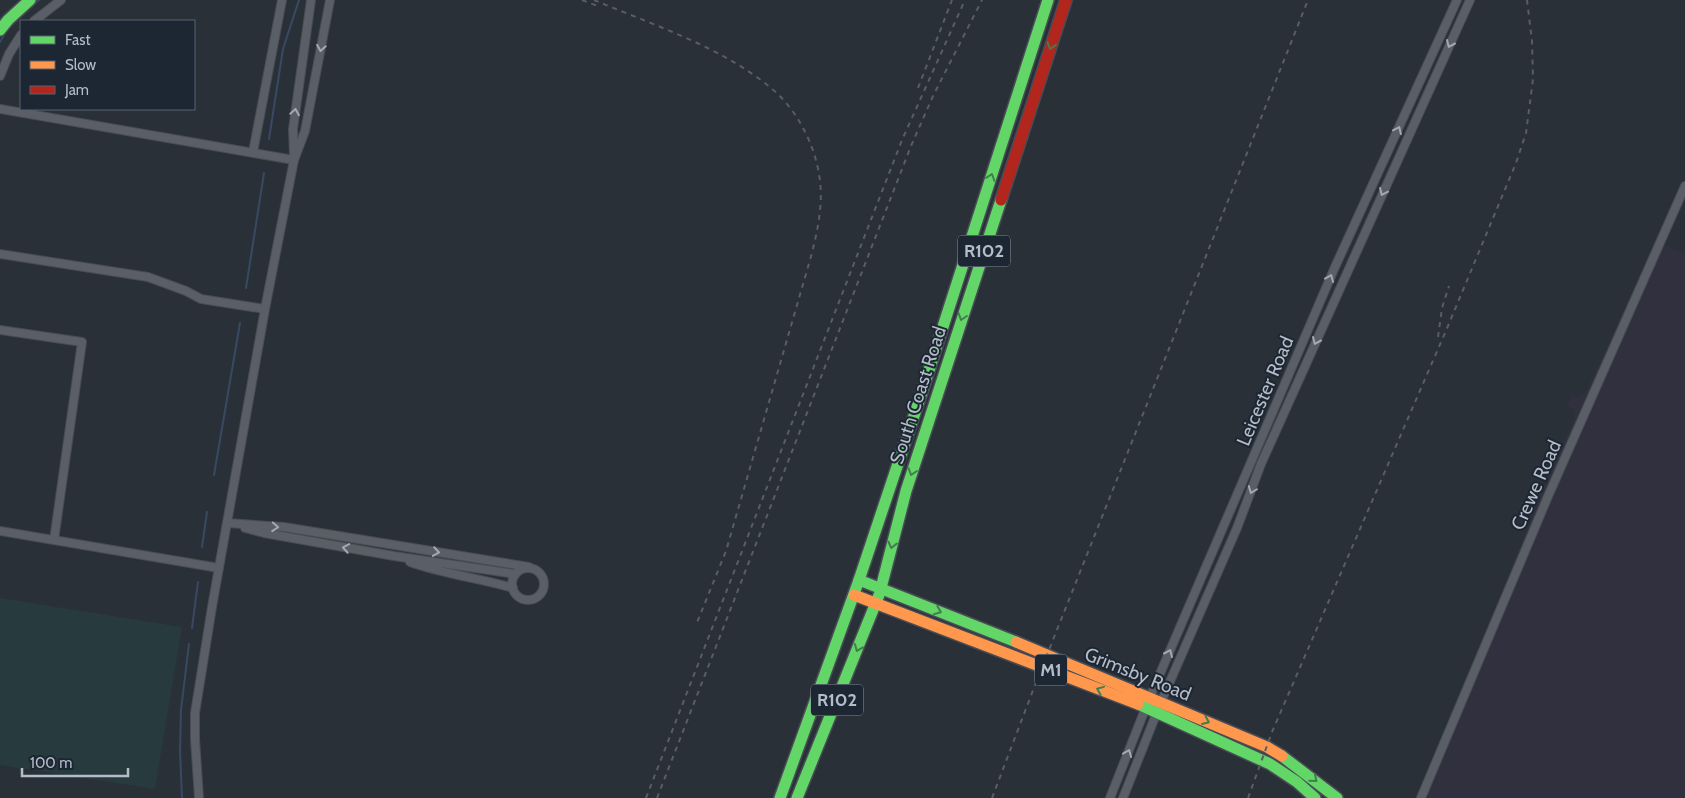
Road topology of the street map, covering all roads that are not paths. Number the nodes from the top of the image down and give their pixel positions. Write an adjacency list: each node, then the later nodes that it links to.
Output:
1 (30, 0): 11 (main road)
2 (61, 0): 10 (street)
3 (282, 0): 19 (street)
4 (311, 0): 20 (street, one-way to 4)
5 (330, 0): 20 (street, one-way to 20)
6 (1048, 0): 16 (main road, South Coast Road / R102)
7 (1066, 0): 18 (main road, South Coast Road / R102, one-way to 18)
8 (1458, 0): 14 (street, Leicester Road)
9 (1470, 0): 15 (street, Leicester Road, one-way to 15)
10 (35, 20)
11 (0, 30)
12 (20, 37): 13 (street)
13 (0, 76)
14 (1412, 98): 15 (street); 47 (street, Leicester Road, one-way to 14)
15 (1423, 104): 47 (street, Leicester Road, one-way to 47)
16 (1014, 108): 18 (main road); 22 (main road, South Coast Road / R102, one-way to 16)
17 (0, 109): 19 (street)
18 (1029, 113): 23 (main road, South Coast Road / R102)
19 (253, 152): 20 (street)
20 (294, 160): 29 (street)
21 (1685, 186): 57 (street, Crewe Road)
22 (985, 198): 23 (main road); 24 (main road, South Coast Road / R102)
23 (1000, 202): 25 (main road, South Coast Road / R102)
24 (974, 231): 25 (main road); 27 (main road, South Coast Road / R102)
25 (989, 235): 28 (main road, South Coast Road / R102)
26 (0, 254): 29 (street)
27 (956, 287): 28 (main road); 31 (main road, South Coast Road / R102)
28 (971, 292): 32 (main road, South Coast Road / R102, one-way to 32)
29 (265, 309): 35 (street)
30 (0, 330): 37 (street)
31 (929, 371): 32 (main road); 33 (main road, South Coast Road / R102)
32 (943, 378): 34 (main road, South Coast Road / R102, one-way to 34)
33 (882, 513): 34 (main road); 42 (main road, South Coast Road / R102)
34 (898, 518): 44 (main road, South Coast Road / R102, one-way to 44)
35 (227, 524): 38 (street, one-way to 35); 39 (street, one-way to 39); 40 (street)
36 (0, 531): 37 (street)
37 (54, 540): 40 (street)
38 (394, 556): 41 (street); 43 (street)
39 (529, 567): 41 (street); 43 (street)
40 (219, 568): 50 (street)
41 (515, 574): 43 (street)
42 (859, 580): 44 (main road, Grimsby Road / M1); 45 (main road, South Coast Road / R102)
43 (513, 588)
44 (881, 588): 46 (main road, South Coast Road / R102); 47 (main road, Grimsby Road / M1, one-way to 47)
45 (854, 595): 46 (main road, Grimsby Road / M1); 51 (main road, South Coast Road / R102)
46 (876, 603): 47 (main road, Grimsby Road / M1, one-way to 46); 52 (main road, South Coast Road / R102, one-way to 52)
47 (1153, 705): 48 (main road, Grimsby Road / M1, one-way to 48); 49 (main road, Grimsby Road / M1); 53 (street, Leicester Road, one-way to 47); 54 (street, Leicester Road)
48 (1290, 761): 49 (main road); 56 (main road, Grimsby Road / M1, one-way to 56)
49 (1283, 772): 55 (main road, Grimsby Road / M1)
50 (199, 798)
51 (780, 798)
52 (797, 798)
53 (1110, 798)
54 (1123, 798)
55 (1315, 798)
56 (1337, 798)
57 (1421, 798)

